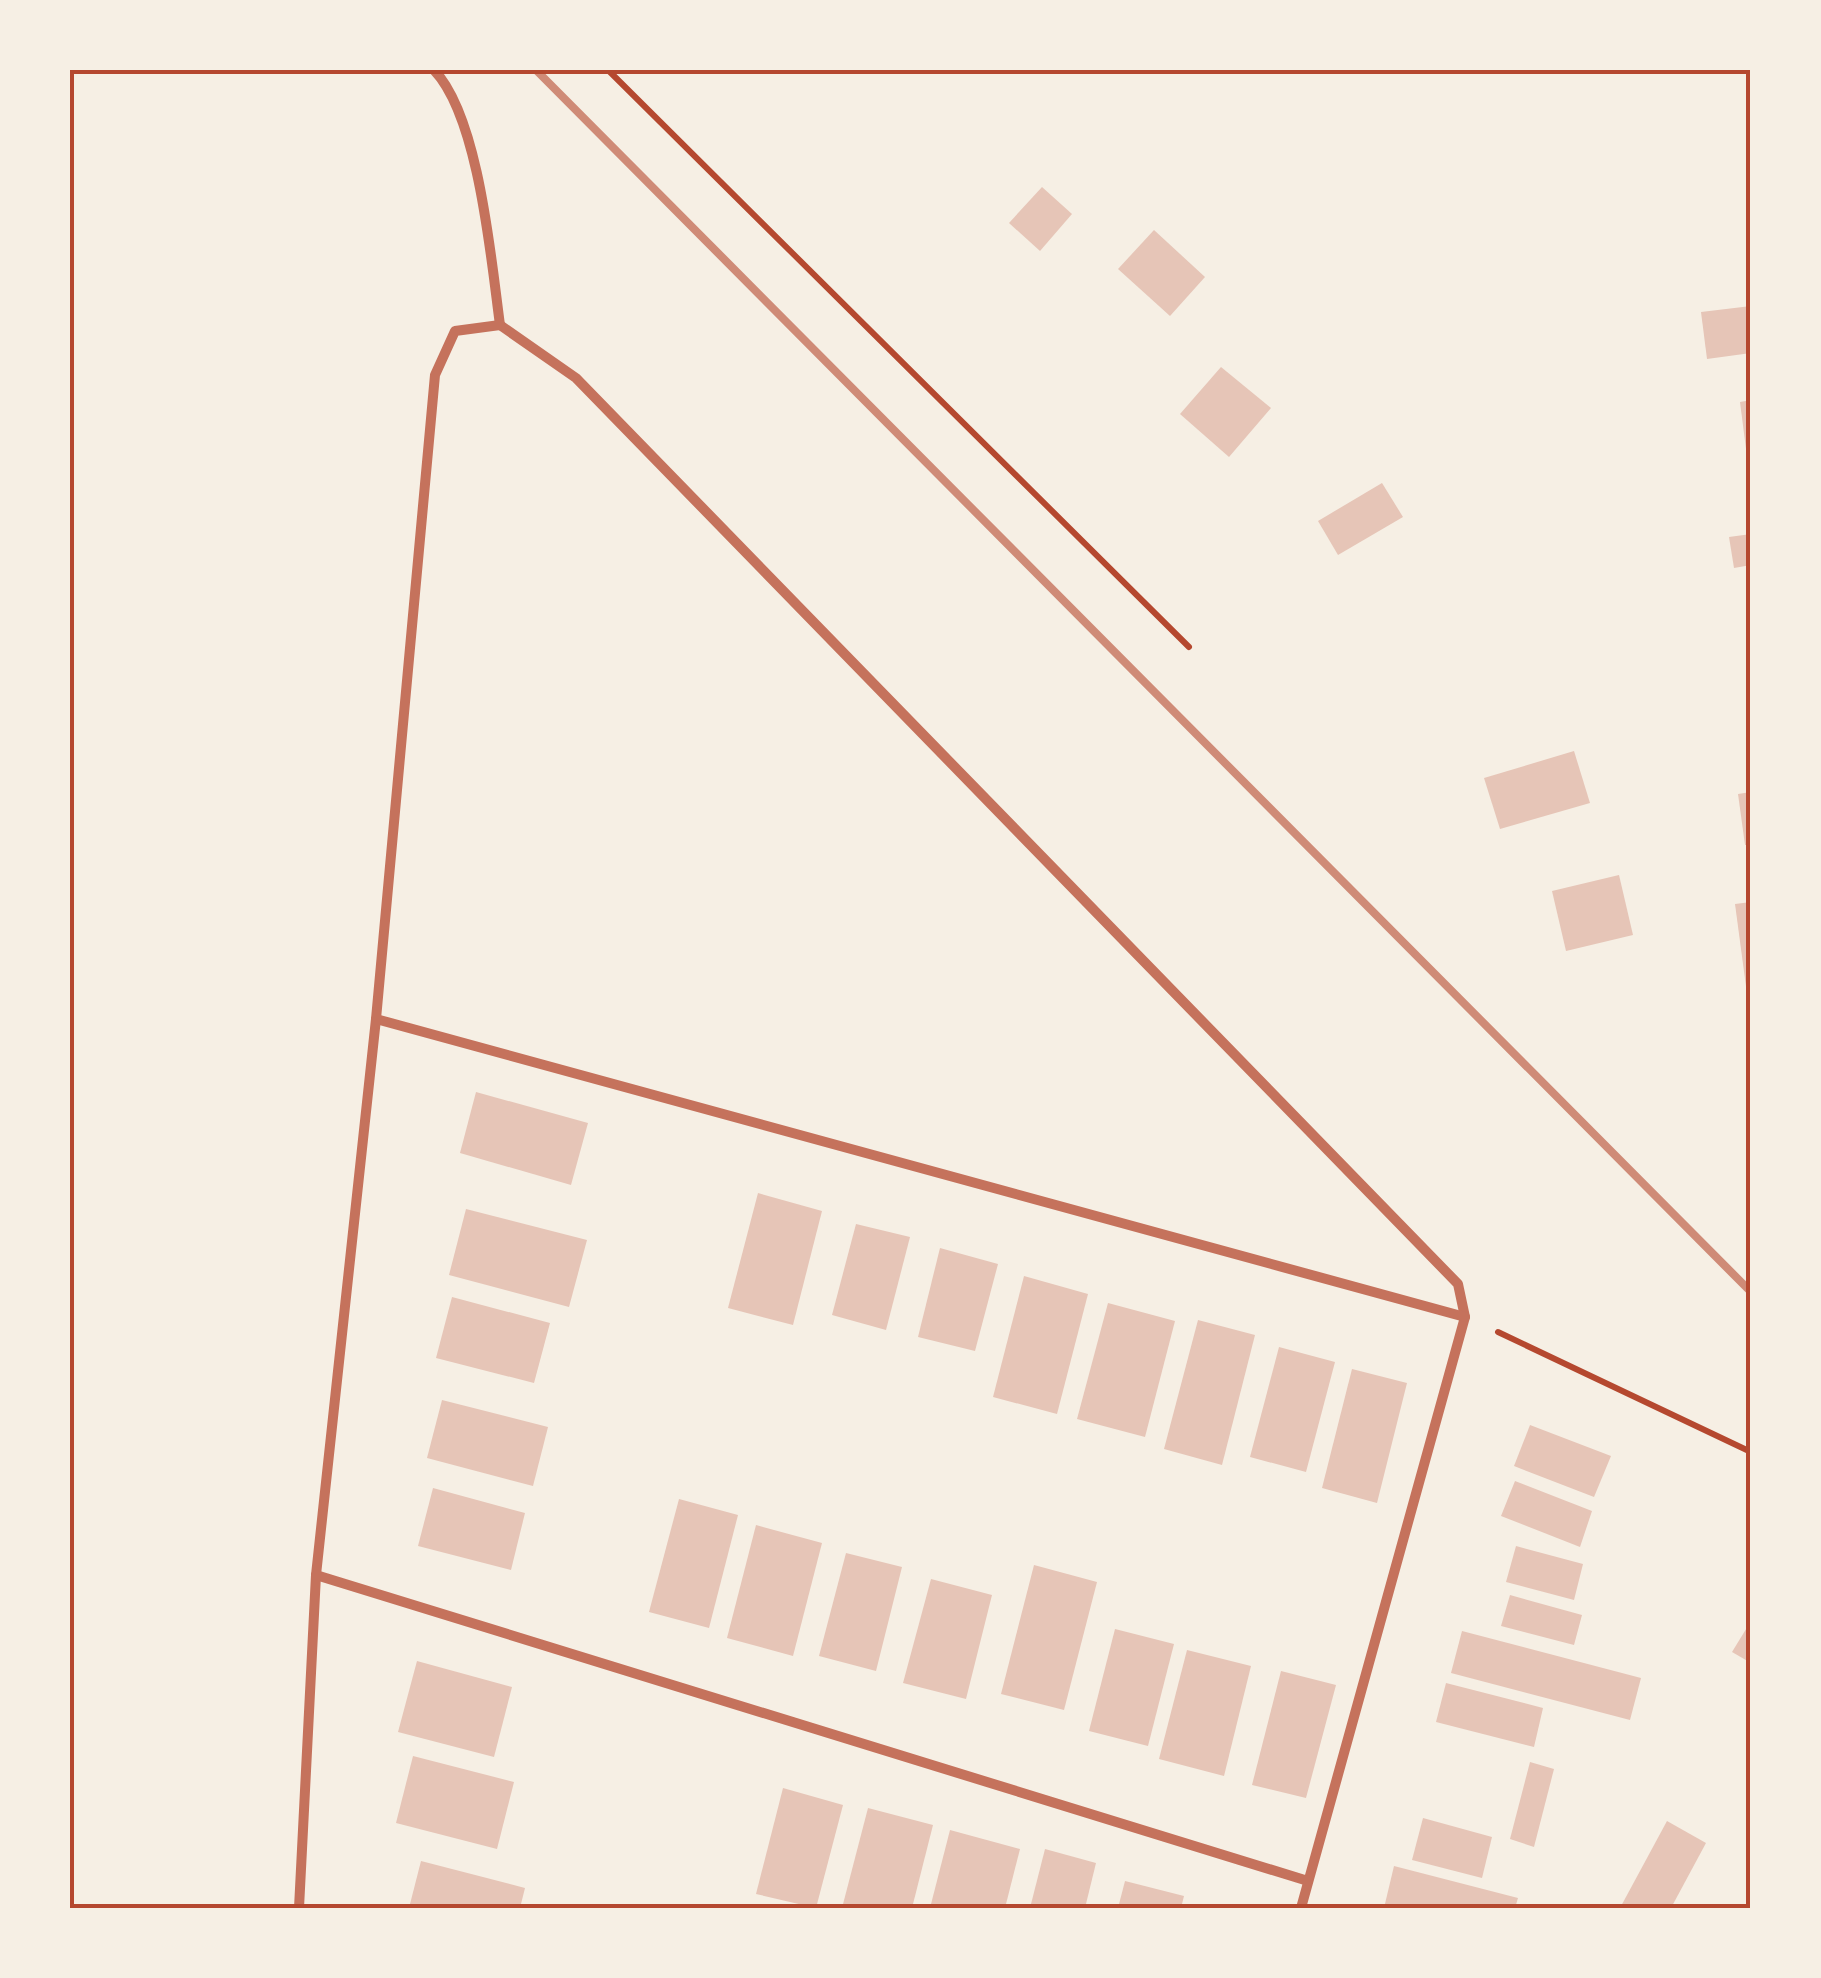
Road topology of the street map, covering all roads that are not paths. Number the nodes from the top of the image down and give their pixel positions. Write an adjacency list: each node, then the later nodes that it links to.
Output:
1 (434, 70): 2 (street)
2 (500, 325): 3 (street); 4 (street)
3 (376, 1020): 4 (street); 5 (street)
4 (1465, 1316): 6 (street)
5 (316, 1576): 6 (street); 7 (street)
6 (1308, 1881): 8 (street)
7 (299, 1908)
8 (1301, 1908)

